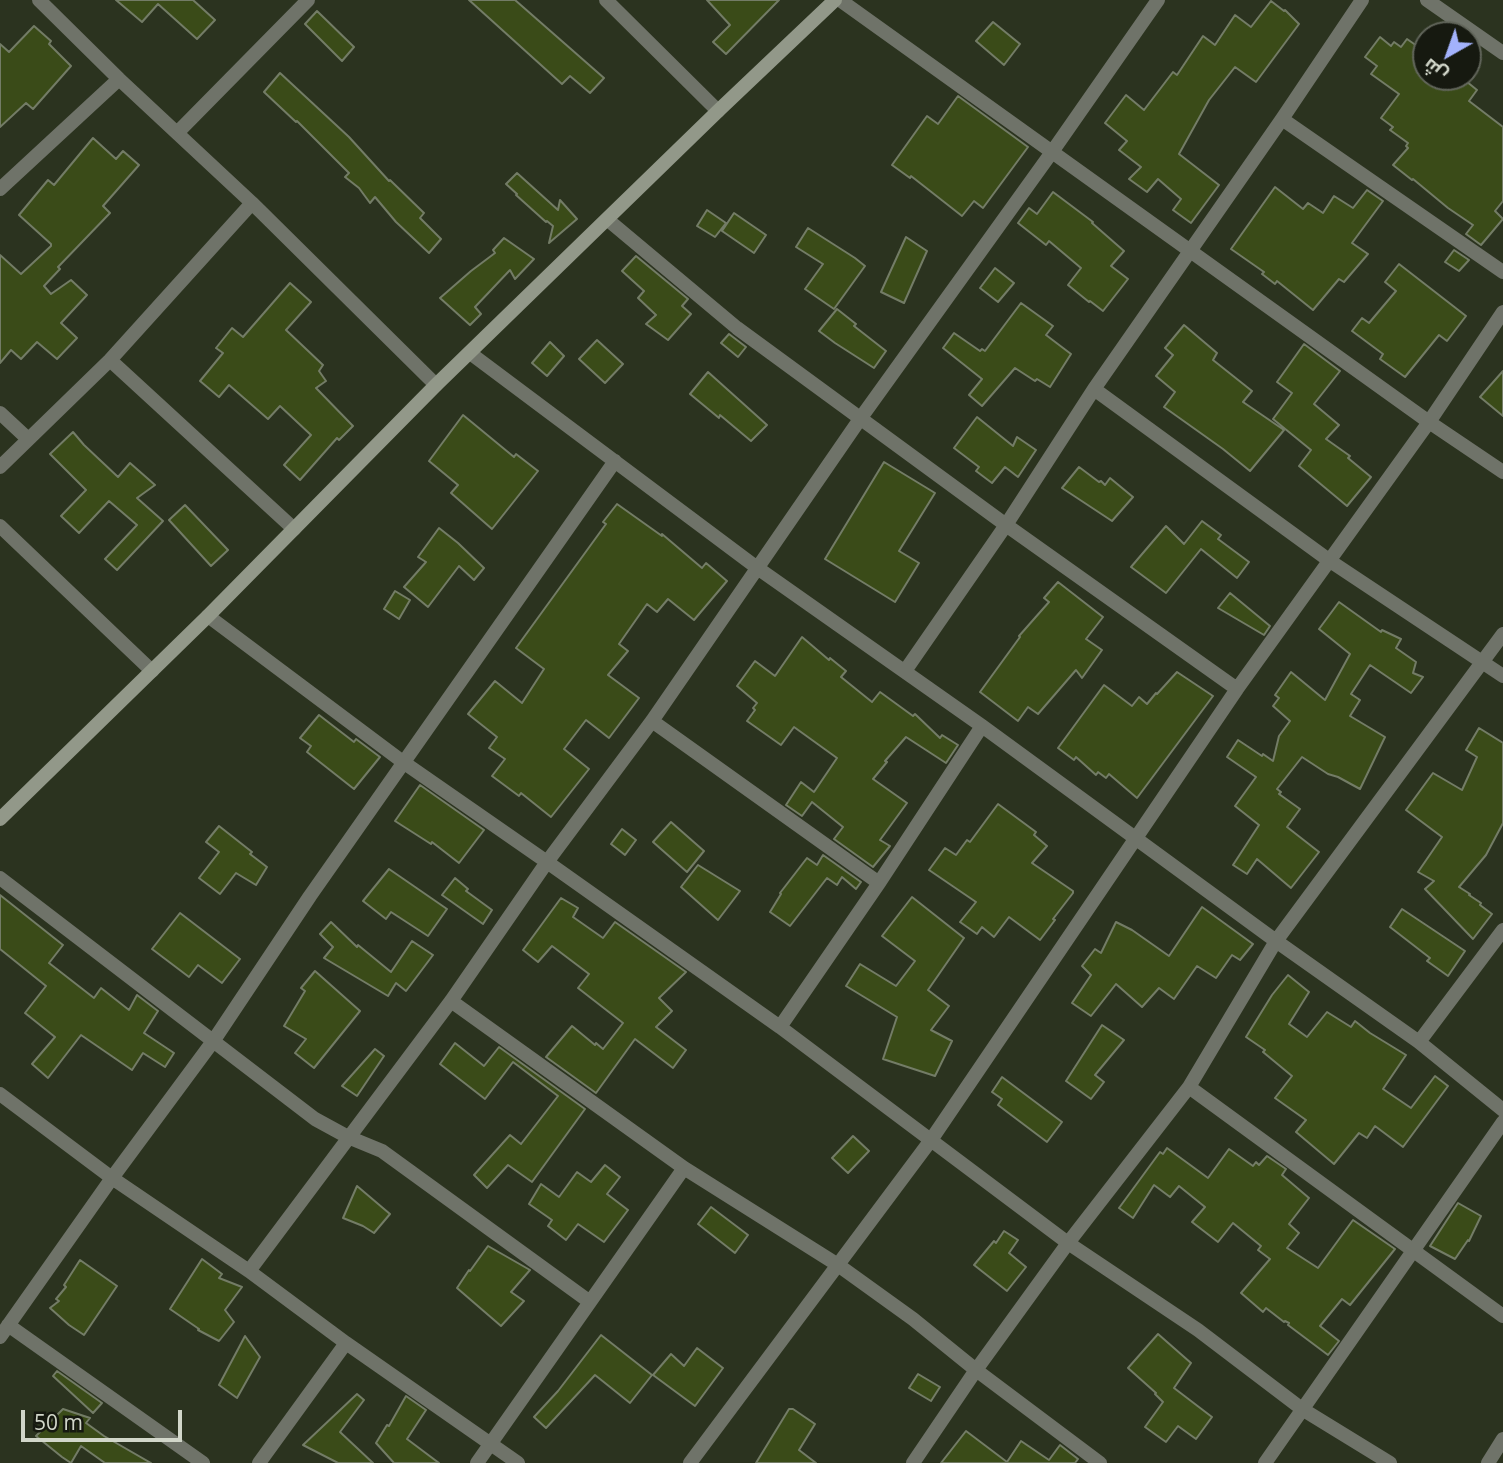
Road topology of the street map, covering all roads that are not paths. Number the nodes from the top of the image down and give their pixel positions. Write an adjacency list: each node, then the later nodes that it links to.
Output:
1 (39, 0): 9 (street)
2 (308, 0): 12 (street)
3 (606, 0): 10 (street)
4 (838, 0): 10 (street); 13 (street)
5 (1158, 0): 13 (street)
6 (1362, 0): 11 (street)
7 (1427, 0): 8 (street)
8 (1503, 53)
9 (119, 79): 12 (street); 14 (street)
10 (718, 111): 16 (street)
11 (1282, 119): 17 (street); 18 (street)
12 (177, 133): 15 (street)
13 (1052, 152): 17 (street); 25 (street)
14 (0, 189)
15 (252, 203): 21 (street); 22 (street)
16 (608, 220): 20 (street); 25 (street)
17 (1190, 250): 23 (street); 26 (street)
18 (1503, 272)
19 (1503, 312): 26 (street)
20 (470, 353): 22 (street); 28 (street)
21 (110, 360): 27 (street); 33 (street)
22 (436, 385): 33 (street)
23 (1094, 389): 31 (street); 34 (street)
24 (0, 413): 27 (street)
25 (860, 419): 31 (street); 35 (street)
26 (1429, 422): 30 (street); 34 (street)
27 (28, 439): 29 (street)
28 (615, 461): 35 (street); 45 (street)
29 (0, 467)
30 (1503, 472)
31 (1006, 525): 40 (street); 42 (street)
32 (0, 526): 39 (street)
33 (294, 529): 36 (street)
34 (1330, 561): 38 (street); 42 (street)
35 (756, 568): 40 (street); 43 (street)
36 (208, 616): 39 (street); 45 (street)
37 (1503, 634): 38 (street)
38 (1483, 662): 41 (street); 52 (street)
39 (152, 671): 46 (street)
40 (905, 671): 44 (street)
41 (1503, 676)
42 (1237, 689): 47 (street)
43 (652, 721): 48 (street); 50 (street)
44 (982, 726): 47 (street); 50 (street)
45 (403, 762): 48 (street); 55 (street)
46 (0, 819)
47 (1135, 838): 52 (street); 62 (street)
48 (547, 862): 53 (street); 54 (street)
49 (0, 878): 55 (street)
50 (879, 883): 54 (street)
51 (1503, 930): 56 (street)
52 (1276, 942): 56 (street); 57 (street)
53 (451, 1001): 61 (street); 63 (street)
54 (780, 1027): 62 (street)
55 (214, 1040): 61 (street); 64 (street)
56 (1419, 1042): 59 (street)
57 (1189, 1087): 65 (street); 66 (street)
58 (0, 1094): 64 (street)
59 (1503, 1110)
60 (1503, 1122): 66 (street)
61 (348, 1137): 68 (street); 69 (street)
62 (931, 1140): 65 (street); 67 (street)
63 (684, 1168): 67 (street); 69 (street)
64 (112, 1178): 68 (street); 71 (street)
65 (1068, 1243): 73 (street); 74 (street)
66 (1413, 1250): 70 (street); 74 (street)
67 (838, 1265): 73 (street); 81 (street)
68 (249, 1271): 72 (street)
69 (590, 1302): 76 (street)
70 (1503, 1316)
71 (4, 1331): 77 (street)
72 (346, 1342): 76 (street); 78 (street)
73 (976, 1370): 82 (street); 83 (street)
74 (1302, 1409): 84 (street); 85 (street)
75 (1503, 1439): 86 (street)
76 (491, 1444): 79 (street); 80 (street)
77 (203, 1463)
78 (259, 1463)
79 (477, 1463)
80 (518, 1463)
81 (690, 1463)
82 (913, 1463)
83 (1100, 1463)
84 (1265, 1463)
85 (1390, 1463)
86 (1488, 1463)

